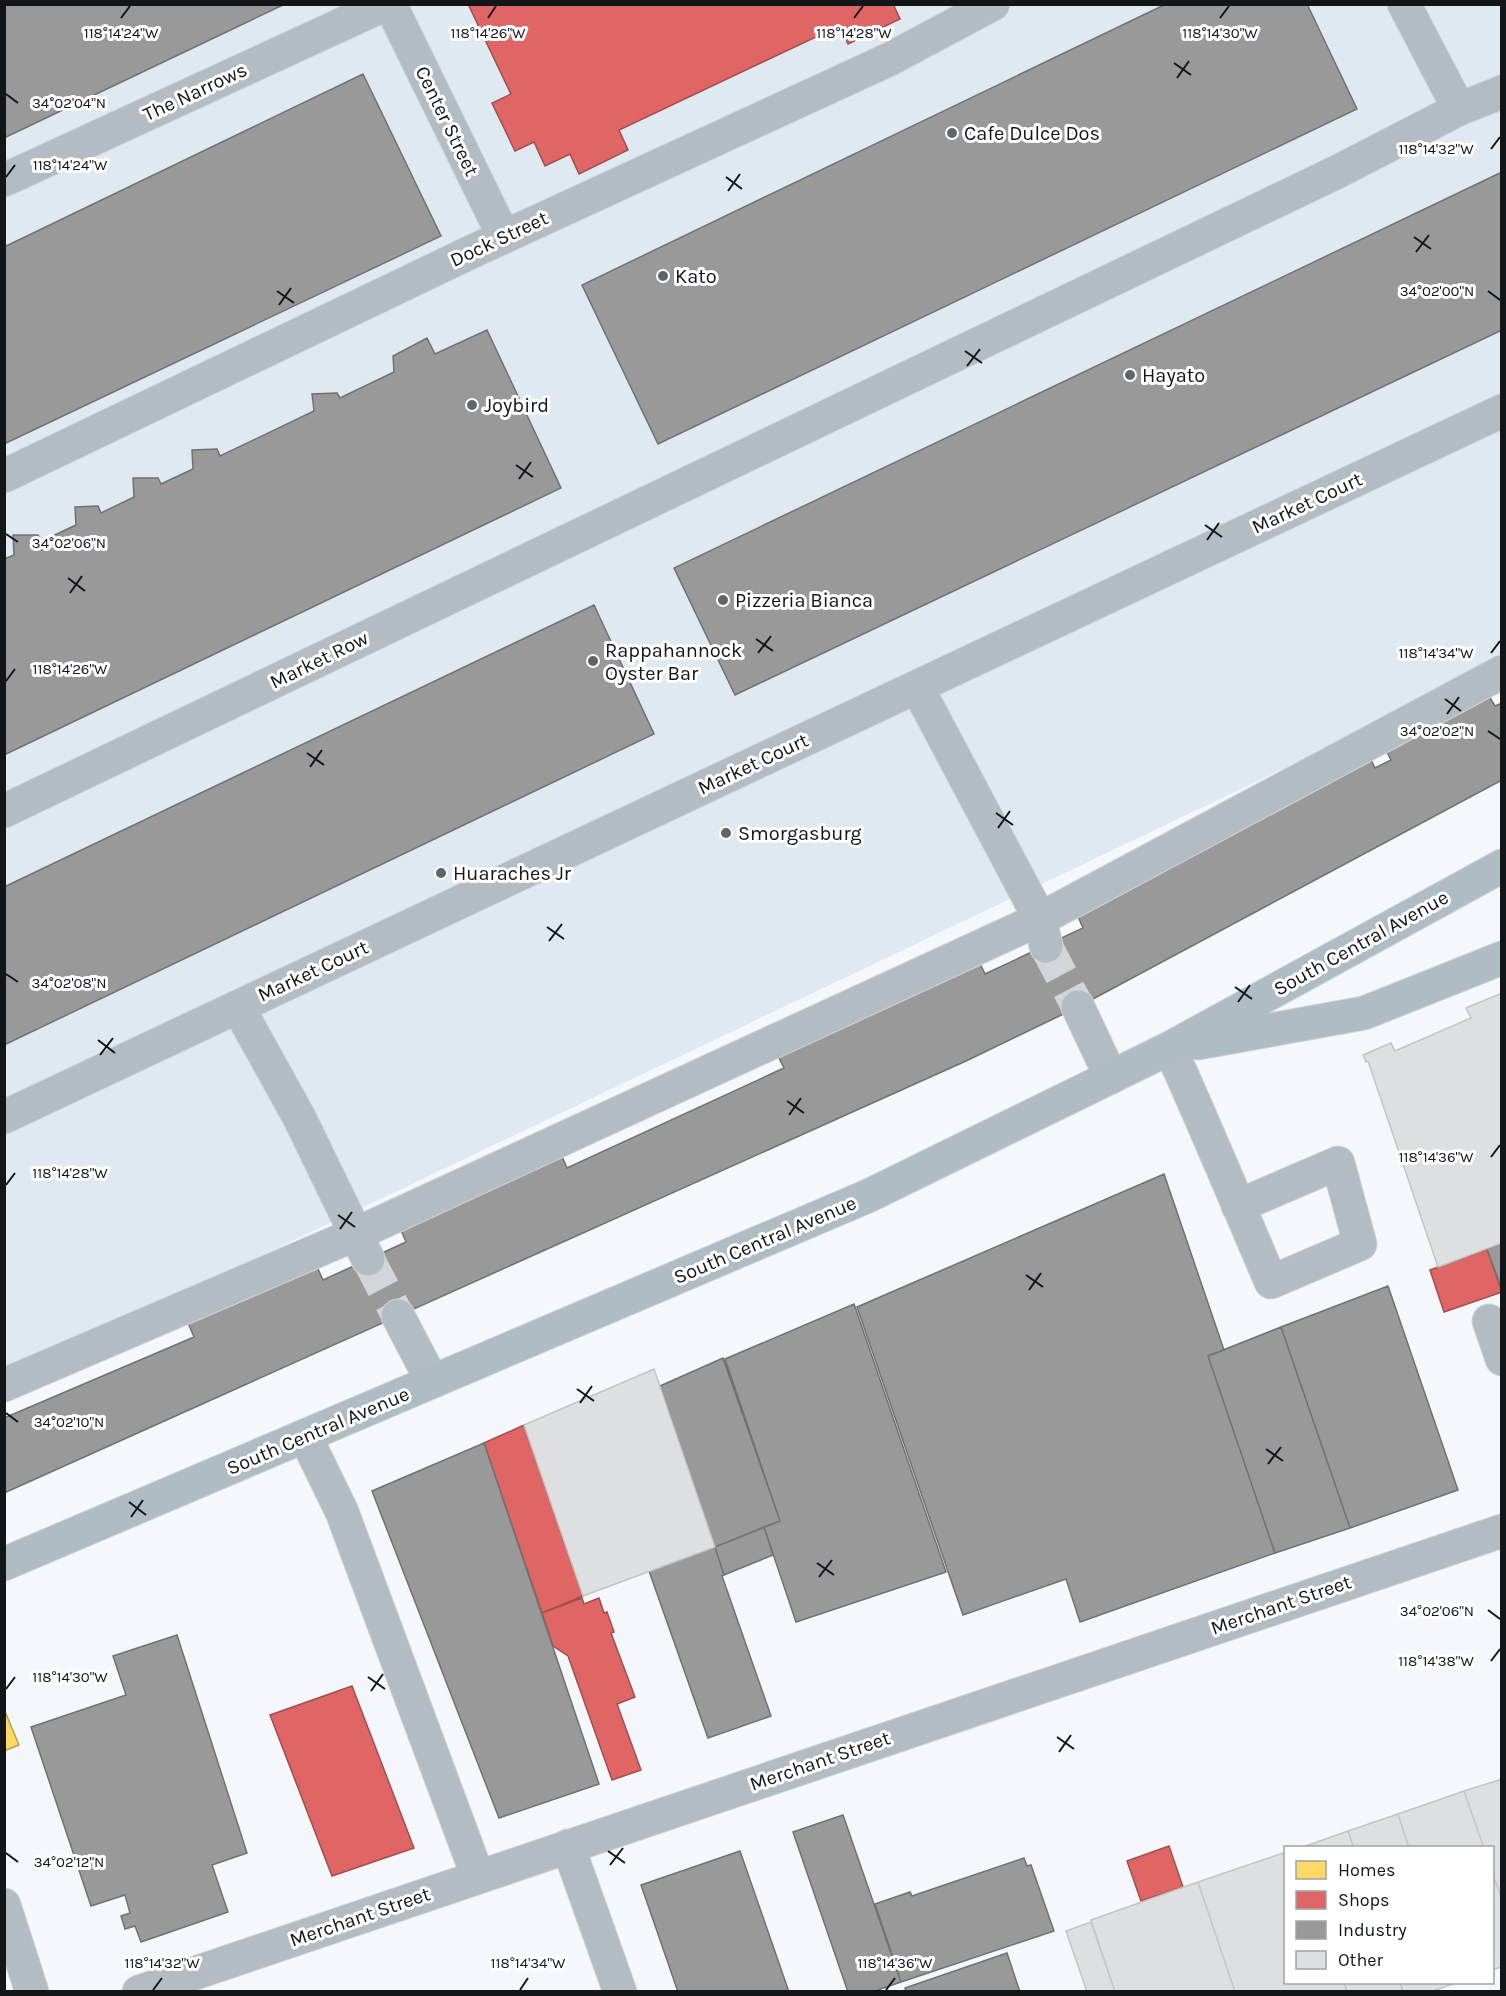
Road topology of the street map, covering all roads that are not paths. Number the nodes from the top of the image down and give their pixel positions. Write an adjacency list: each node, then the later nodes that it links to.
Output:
1 (388, 4): 6 (street, The Narrows); 7 (street, Center Street)
2 (993, 4): 7 (street, Dock Street)
3 (1404, 4): 5 (street)
4 (1502, 92): 5 (street, Market Row)
5 (1459, 109): 12 (street, Market Row)
6 (4, 180)
7 (504, 237): 9 (street, Dock Street)
8 (1502, 411): 11 (street, Market Court)
9 (4, 476)
10 (1502, 672): 14 (street)
11 (917, 687): 14 (street); 16 (street, Market Court)
12 (4, 811)
13 (1502, 866): 18 (main road, South Central Avenue)
14 (1043, 932): 22 (street)
15 (1502, 958): 18 (main road)
16 (238, 1006): 20 (street, Market Court); 22 (street)
17 (1078, 1007): 19 (street)
18 (1170, 1048): 19 (main road, South Central Avenue); 21 (street)
19 (1111, 1077): 26 (main road, South Central Avenue)
20 (4, 1117)
21 (1238, 1206)
22 (362, 1247): 27 (street)
23 (398, 1316): 26 (street)
24 (1489, 1321): 25 (street)
25 (1502, 1359)
26 (432, 1382): 28 (main road, South Central Avenue)
27 (4, 1385)
28 (305, 1437): 30 (main road, South Central Avenue); 32 (street)
29 (1502, 1531): 31 (street, Merchant Street)
30 (4, 1564)
31 (568, 1846): 32 (street, Merchant Street); 36 (street)
32 (478, 1877): 35 (street, Merchant Street)
33 (4, 1905): 34 (street)
34 (32, 1992)
35 (139, 1992)
36 (620, 1992)

